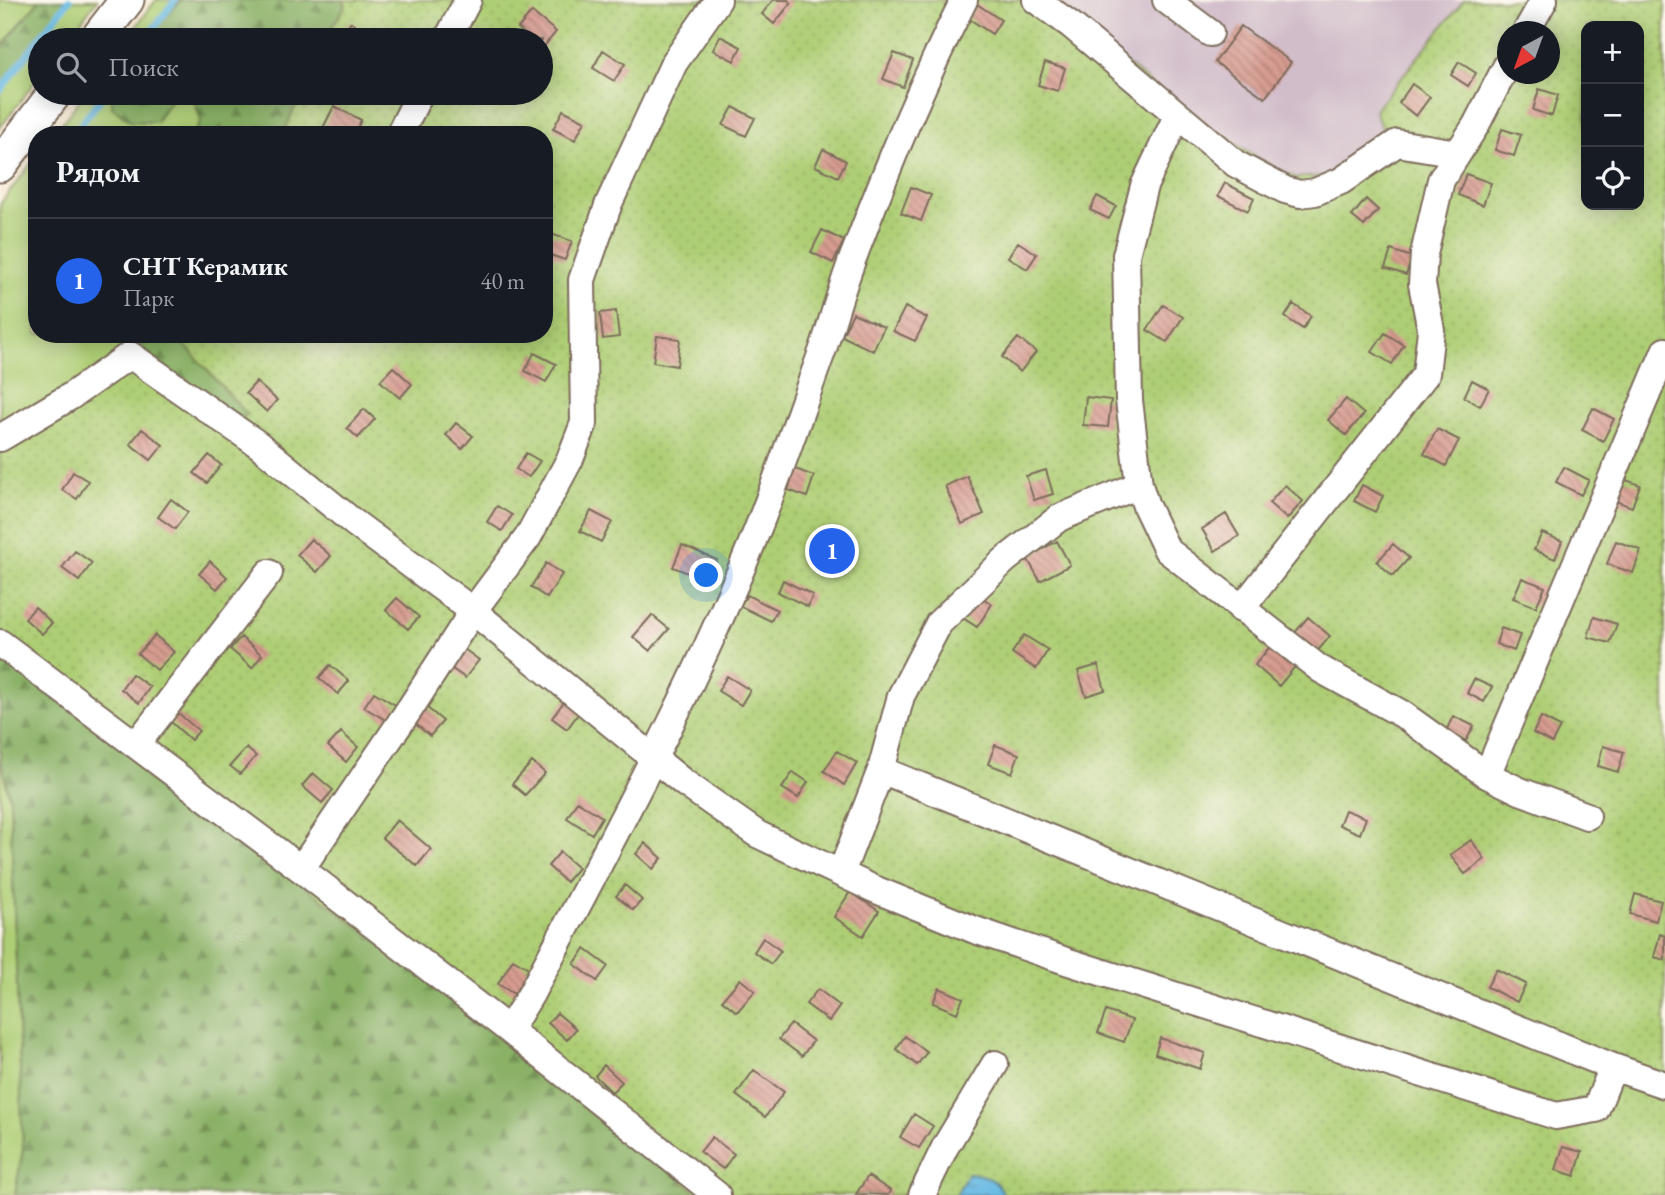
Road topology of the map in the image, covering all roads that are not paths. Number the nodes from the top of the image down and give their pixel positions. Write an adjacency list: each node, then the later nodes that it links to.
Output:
1 (127, 0): 9 (main road)
2 (468, 0): 10 (street)
3 (718, 0): 26 (street)
4 (964, 0): 29 (street)
5 (1036, 0): 15 (street)
6 (1166, 0): 11 (street)
7 (1544, 0): 8 (street)
8 (1532, 21)
9 (105, 28)
10 (453, 28)
11 (1210, 33)
12 (1497, 83): 19 (street)
13 (46, 105): 16 (main road)
14 (414, 105): 17 (street)
15 (1177, 116): 19 (street); 23 (street)
16 (29, 126)
17 (404, 126)
18 (28, 128): 20 (main road)
19 (1457, 153): 25 (street)
20 (0, 164)
21 (1665, 351): 31 (street)
22 (0, 438): 26 (street)
23 (1139, 485): 25 (street); 30 (street)
24 (269, 573): 28 (street)
25 (1241, 608): 31 (street)
26 (473, 611): 29 (street); 33 (street)
27 (0, 643): 28 (street)
28 (136, 746): 33 (street)
29 (654, 758): 34 (street); 35 (street)
30 (881, 770): 34 (street); 37 (street)
31 (1487, 775): 32 (street)
32 (1587, 816)
33 (301, 869): 35 (street)
34 (841, 873): 37 (street)
35 (509, 1030): 39 (street)
36 (995, 1064): 40 (street)
37 (1613, 1067): 38 (street)
38 (1665, 1086)
39 (717, 1195)
40 (922, 1195)

